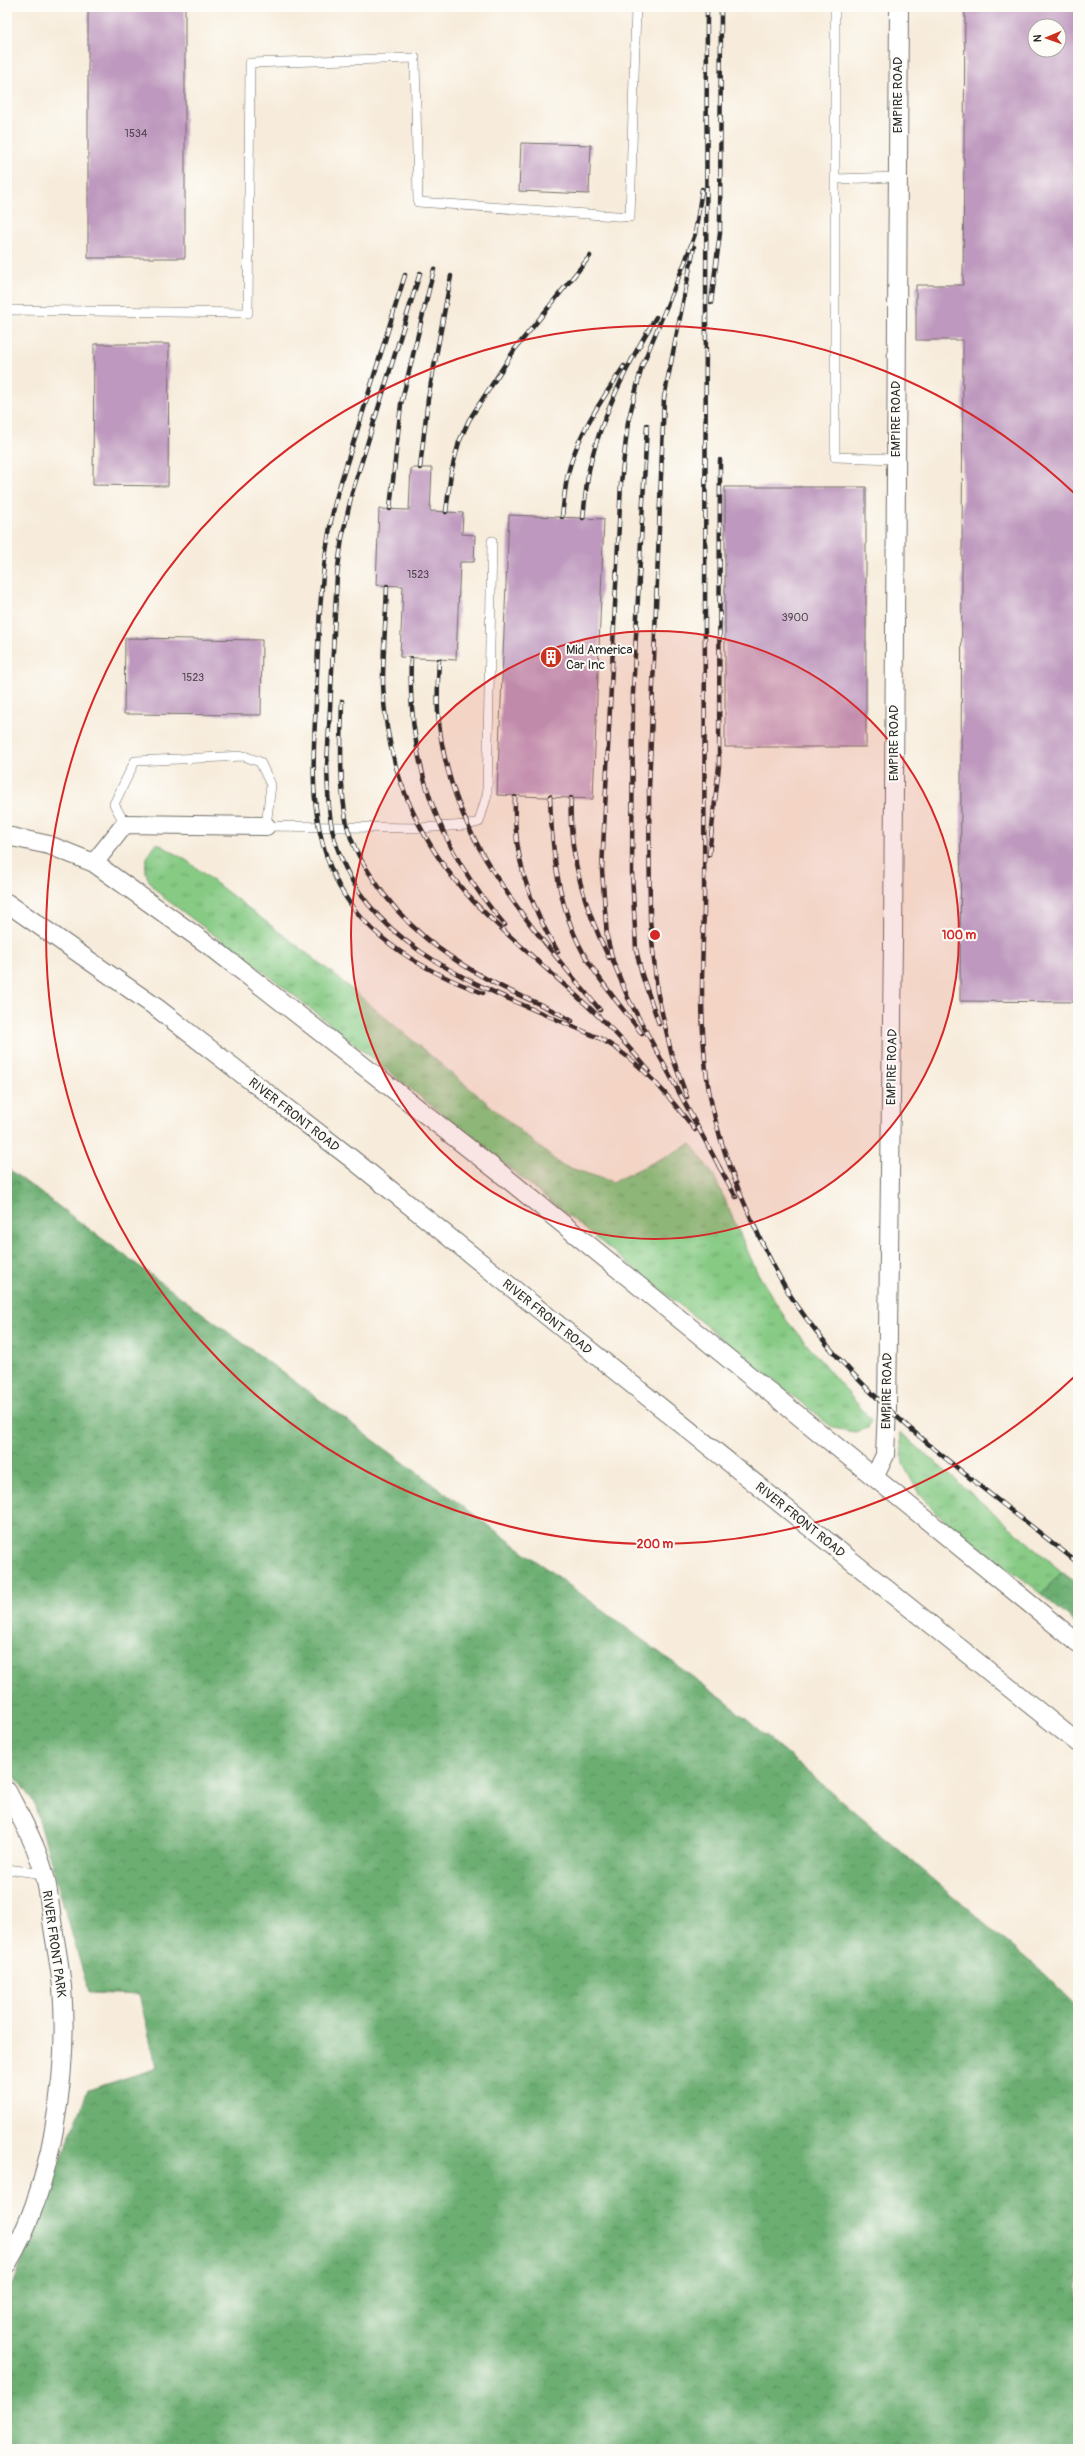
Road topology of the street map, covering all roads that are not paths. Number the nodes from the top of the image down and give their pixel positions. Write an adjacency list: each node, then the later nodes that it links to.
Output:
1 (636, 7): 6 (lane)
2 (835, 7): 5 (lane)
3 (899, 7): 4 (street, EMPIRE ROAD)
4 (898, 177): 5 (lane); 7 (street, EMPIRE ROAD)
5 (835, 179): 7 (lane)
6 (7, 310)
7 (896, 459): 14 (street, EMPIRE ROAD)
8 (492, 541): 10 (lane)
9 (125, 824): 10 (street); 10 (lane); 12 (street)
10 (266, 826)
11 (7, 836): 12 (street)
12 (94, 863): 14 (street)
13 (7, 903): 16 (street, RIVER FRONT ROAD)
14 (875, 1476): 15 (street)
15 (1078, 1643)
16 (1078, 1742)
17 (7, 1791): 19 (street, RIVER FRONT PARK)
18 (7, 1869): 19 (lane)
19 (44, 1874): 20 (street, RIVER FRONT PARK)
20 (7, 2264)

